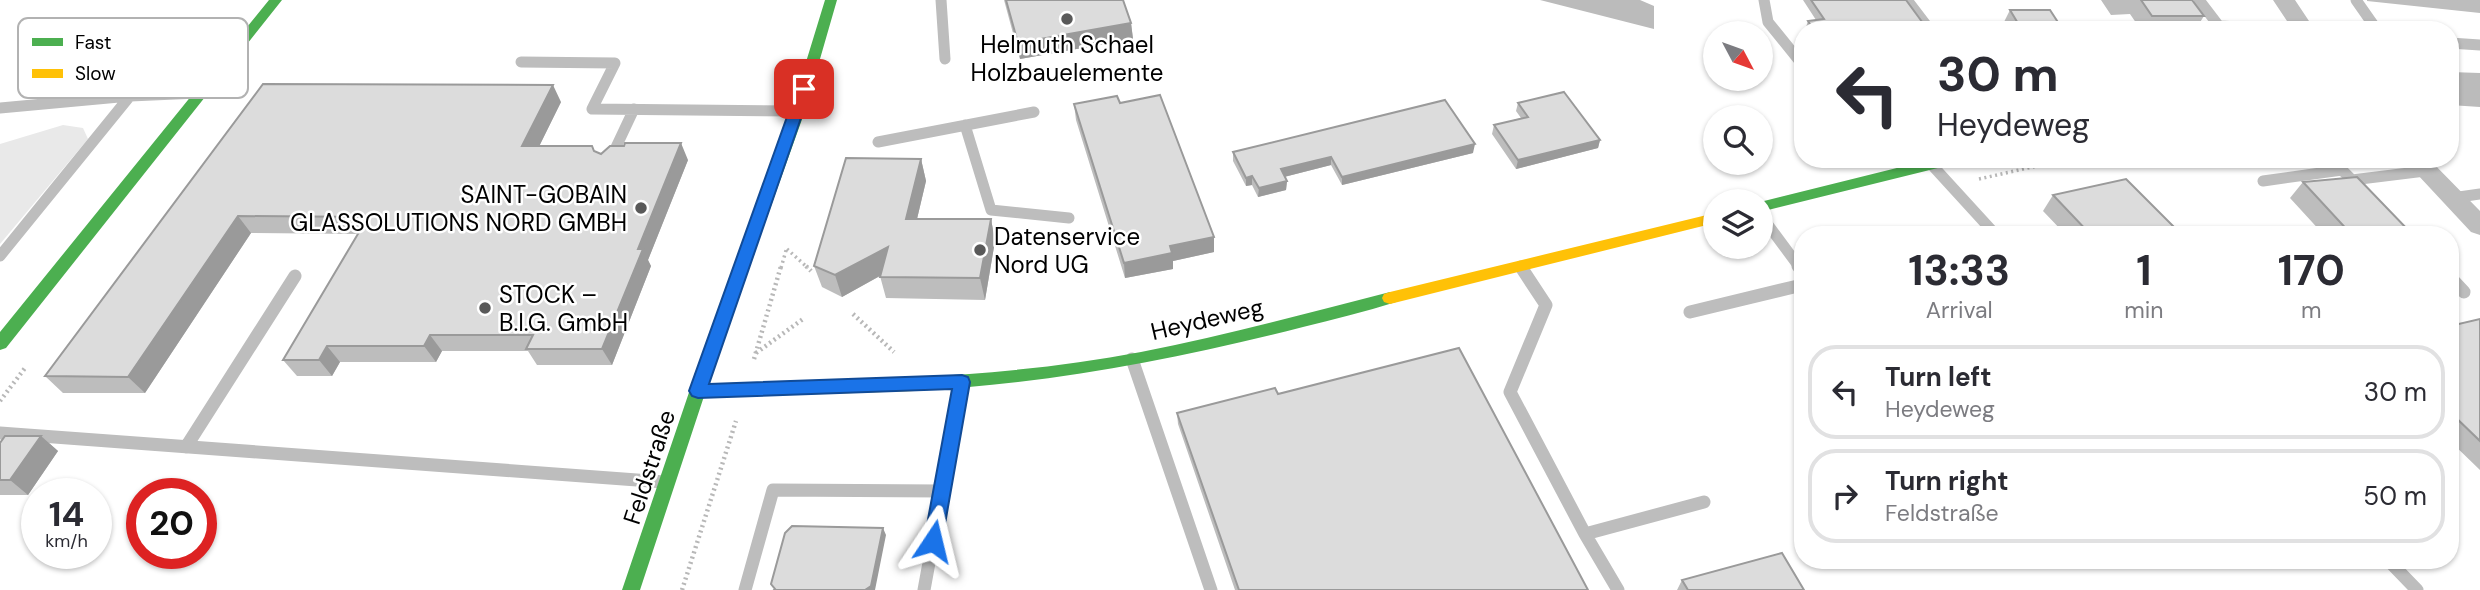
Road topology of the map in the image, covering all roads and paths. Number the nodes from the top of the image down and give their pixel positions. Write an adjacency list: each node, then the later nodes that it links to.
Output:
1 (276, 0): 13 (street)
2 (831, 0): 24 (street, Feldstraße)
3 (941, 0): 17 (lane)
4 (1765, 0): 16 (lane)
5 (1907, 0): 9 (lane)
6 (2199, 0): 10 (lane)
7 (2284, 0): 11 (street)
8 (2356, 0): 12 (lane)
9 (1923, 21)
10 (2215, 21)
11 (2298, 21)
12 (2371, 21)
13 (248, 35)
14 (2459, 44): 15 (lane)
15 (2480, 45)
16 (1794, 54)
17 (945, 59)
18 (521, 62): 23 (lane)
19 (108, 98): 22 (lane)
20 (128, 98): 43 (lane)
21 (198, 98): 54 (street)
22 (0, 108)
23 (634, 109): 24 (lane); 28 (lane)
24 (797, 111): 59 (street, Feldstraße)
25 (1034, 112): 26 (lane)
26 (965, 125): 27 (lane); 37 (lane)
27 (878, 142)
28 (609, 163)
29 (1915, 168): 36 (street)
30 (1935, 168): 39 (lane)
31 (2411, 168): 33 (lane)
32 (2423, 168): 35 (street)
33 (2263, 181)
34 (2480, 194): 35 (lane)
35 (2452, 198): 40 (street)
36 (1773, 204)
37 (1069, 218)
38 (1703, 221): 45 (street, Heydeweg)
39 (1988, 226)
40 (2480, 226)
41 (1773, 232): 44 (lane)
42 (787, 249): 46 (path)
43 (0, 257)
44 (1794, 260)
45 (1521, 267): 57 (street, Heydeweg); 66 (lane)
46 (811, 271)
47 (295, 276): 62 (lane)
48 (1794, 287): 51 (lane)
49 (2459, 287): 50 (lane)
50 (2464, 292)
51 (1690, 312)
52 (853, 314): 56 (path)
53 (803, 319): 55 (path)
54 (0, 344)
55 (766, 355)
56 (886, 357)
57 (1132, 359): 58 (street, Heydeweg); 72 (lane)
58 (962, 382): 59 (street, Heydeweg); 64 (lane)
59 (698, 391): 63 (street, Feldstraße)
60 (736, 419): 69 (path)
61 (0, 433): 62 (lane)
62 (186, 447): 63 (lane)
63 (668, 482): 68 (street, Feldstraße)
64 (942, 491): 70 (lane); 71 (lane)
65 (1704, 502): 66 (lane)
66 (1585, 534): 73 (lane)
67 (2397, 569): 74 (lane)
68 (631, 590)
69 (682, 590)
70 (745, 590)
71 (924, 590)
72 (1211, 590)
73 (1618, 590)
74 (2417, 590)

